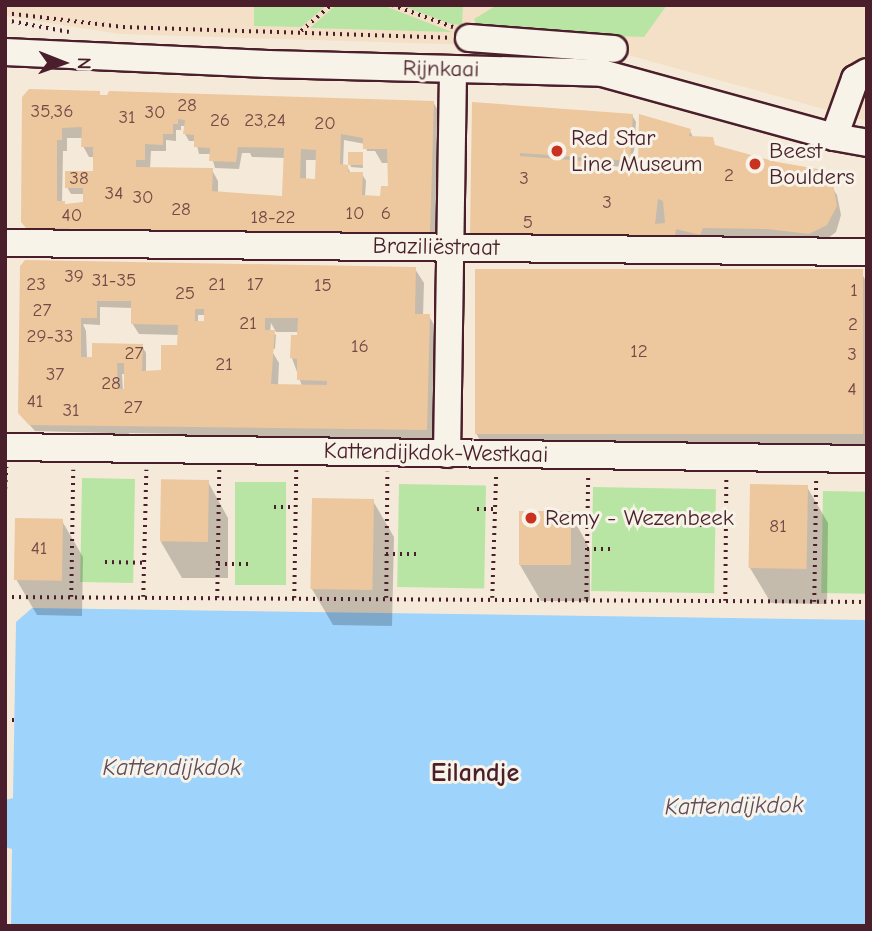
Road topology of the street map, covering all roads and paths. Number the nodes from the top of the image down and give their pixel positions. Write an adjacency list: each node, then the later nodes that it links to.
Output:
1 (331, 5): 4 (path)
2 (392, 5): 5 (path)
3 (5, 13): 4 (path, Rijnkaai)
4 (300, 33): 5 (path, Rijnkaai)
5 (469, 38): 6 (street, Rijnkaai)
6 (614, 49)
7 (5, 52): 8 (street, Rijnkaai)
8 (453, 70): 10 (street, Rijnkaai); 13 (street)
9 (867, 72): 10 (street)
10 (834, 138): 11 (street, Rijnkaai)
11 (867, 143)
12 (5, 243): 13 (street, Braziliëstraat)
13 (449, 247): 14 (street, Braziliëstraat); 21 (street)
14 (867, 252)
15 (5, 447): 16 (street, Kattendijkdok-Westkaai)
16 (73, 448): 17 (street, Kattendijkdok-Westkaai); 42 (path)
17 (146, 449): 18 (street, Kattendijkdok-Westkaai); 38 (path)
18 (220, 450): 19 (street, Kattendijkdok-Westkaai); 39 (path)
19 (296, 451): 20 (street, Kattendijkdok-Westkaai); 28 (path)
20 (388, 453): 21 (street, Kattendijkdok-Westkaai); 35 (path)
21 (447, 454): 22 (street, Kattendijkdok-Westkaai)
22 (496, 454): 23 (street, Kattendijkdok-Westkaai); 30 (path)
23 (589, 455): 24 (street, Kattendijkdok-Westkaai); 33 (path)
24 (726, 457): 25 (street, Kattendijkdok-Westkaai); 32 (path)
25 (816, 458): 26 (street, Kattendijkdok-Westkaai); 50 (path)
26 (867, 458)
27 (274, 507): 28 (path)
28 (295, 507): 45 (path)
29 (477, 509): 30 (path)
30 (495, 509): 47 (path)
31 (693, 524): 32 (path)
32 (726, 525): 49 (path)
33 (587, 548): 34 (path); 48 (path)
34 (611, 549)
35 (386, 554): 36 (path); 46 (path)
36 (418, 554)
37 (105, 562): 38 (path)
38 (144, 563): 43 (path)
39 (218, 564): 40 (path); 44 (path)
40 (249, 564)
41 (5, 597): 42 (path)
42 (71, 597): 43 (path)
43 (143, 597): 44 (path)
44 (217, 597): 45 (path)
45 (294, 598): 46 (path)
46 (386, 598): 47 (path)
47 (492, 598): 48 (path)
48 (586, 599): 49 (path)
49 (725, 601): 50 (path)
50 (814, 602): 51 (path)
51 (867, 602)
52 (5, 720): 53 (path)
53 (14, 720)

